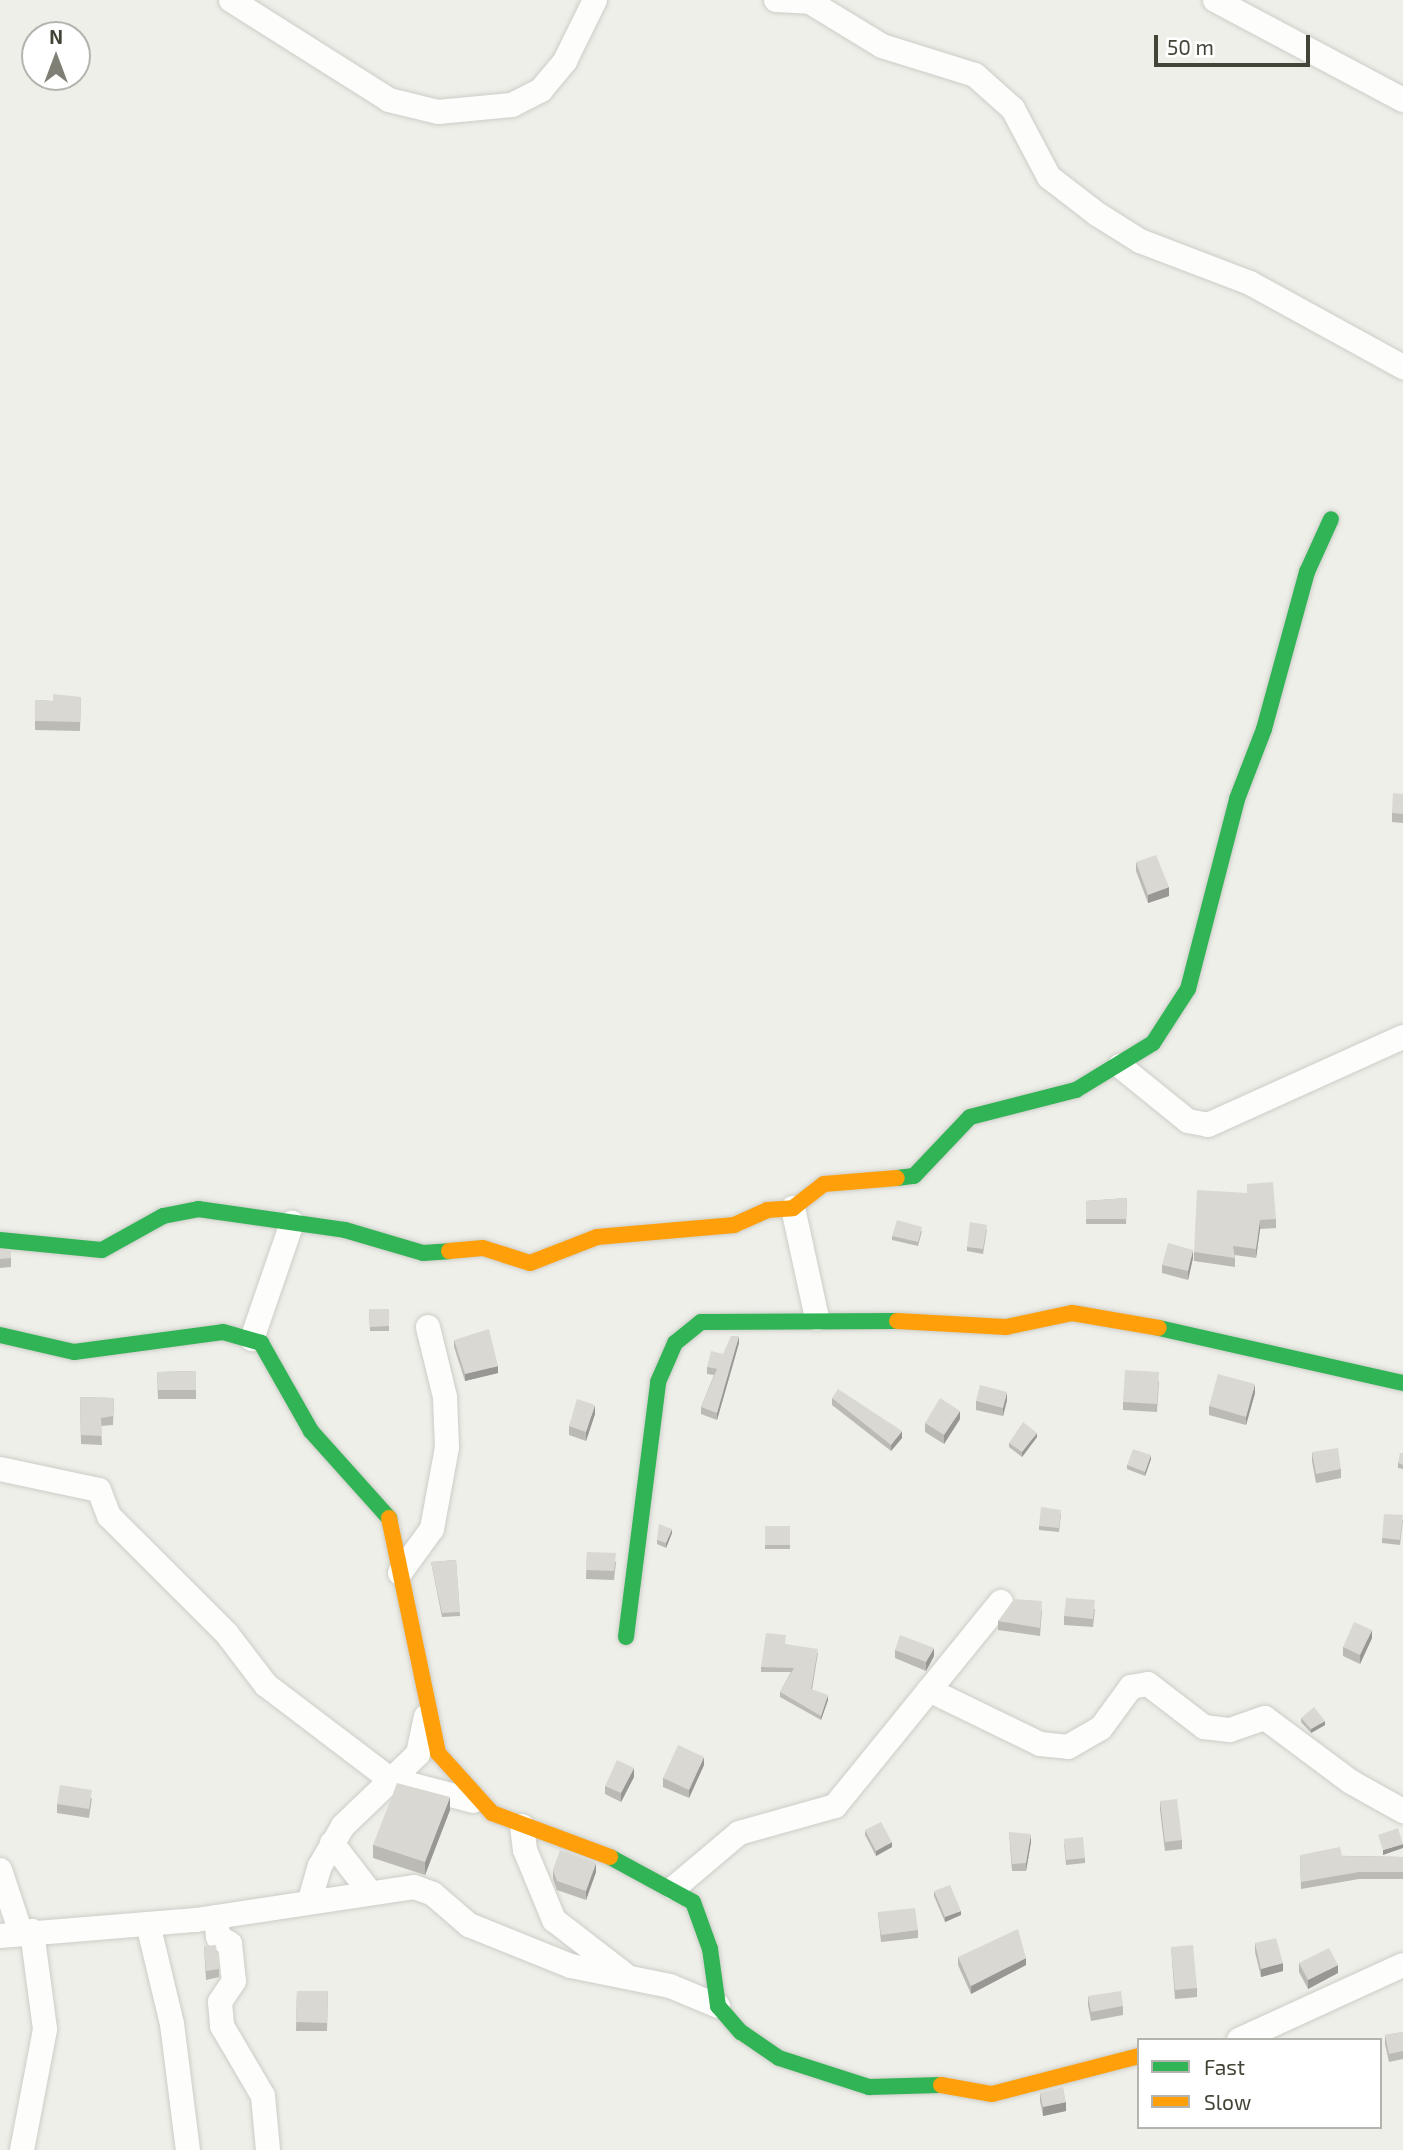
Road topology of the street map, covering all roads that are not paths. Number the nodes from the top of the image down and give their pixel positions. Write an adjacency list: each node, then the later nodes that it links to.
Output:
1 (231, 0): 2 (street)
2 (595, 0)
3 (776, 0): 6 (street)
4 (1215, 0): 5 (street)
5 (1403, 100)
6 (1403, 367)
7 (1331, 519): 9 (street)
8 (1403, 1037): 9 (street)
9 (1120, 1066): 10 (street)
10 (793, 1208): 11 (street); 13 (street)
11 (292, 1223): 12 (street); 16 (street)
12 (0, 1240)
13 (817, 1318): 17 (street); 21 (street)
14 (428, 1327): 19 (street)
15 (0, 1335): 16 (street)
16 (252, 1339): 19 (street)
17 (1403, 1383)
18 (0, 1469): 24 (street)
19 (400, 1573): 23 (street)
20 (1001, 1602): 22 (street)
21 (626, 1637)
22 (929, 1690): 26 (street); 30 (street)
23 (427, 1713): 24 (street); 25 (street)
24 (390, 1779): 25 (street); 28 (street)
25 (473, 1801): 27 (street)
26 (1403, 1811)
27 (522, 1826): 30 (street); 37 (street)
28 (332, 1843): 31 (street); 32 (street)
29 (0, 1870): 35 (street)
30 (674, 1888): 38 (street)
31 (369, 1891): 32 (street); 37 (street)
32 (310, 1900): 33 (street)
33 (216, 1917): 34 (street); 43 (street)
34 (148, 1924): 35 (street); 42 (street)
35 (18, 1934): 41 (street)
36 (1403, 1965): 39 (street)
37 (636, 1982): 38 (street)
38 (718, 2006): 40 (street)
39 (1244, 2038)
40 (1137, 2057)
41 (22, 2150)
42 (188, 2150)
43 (268, 2150)

